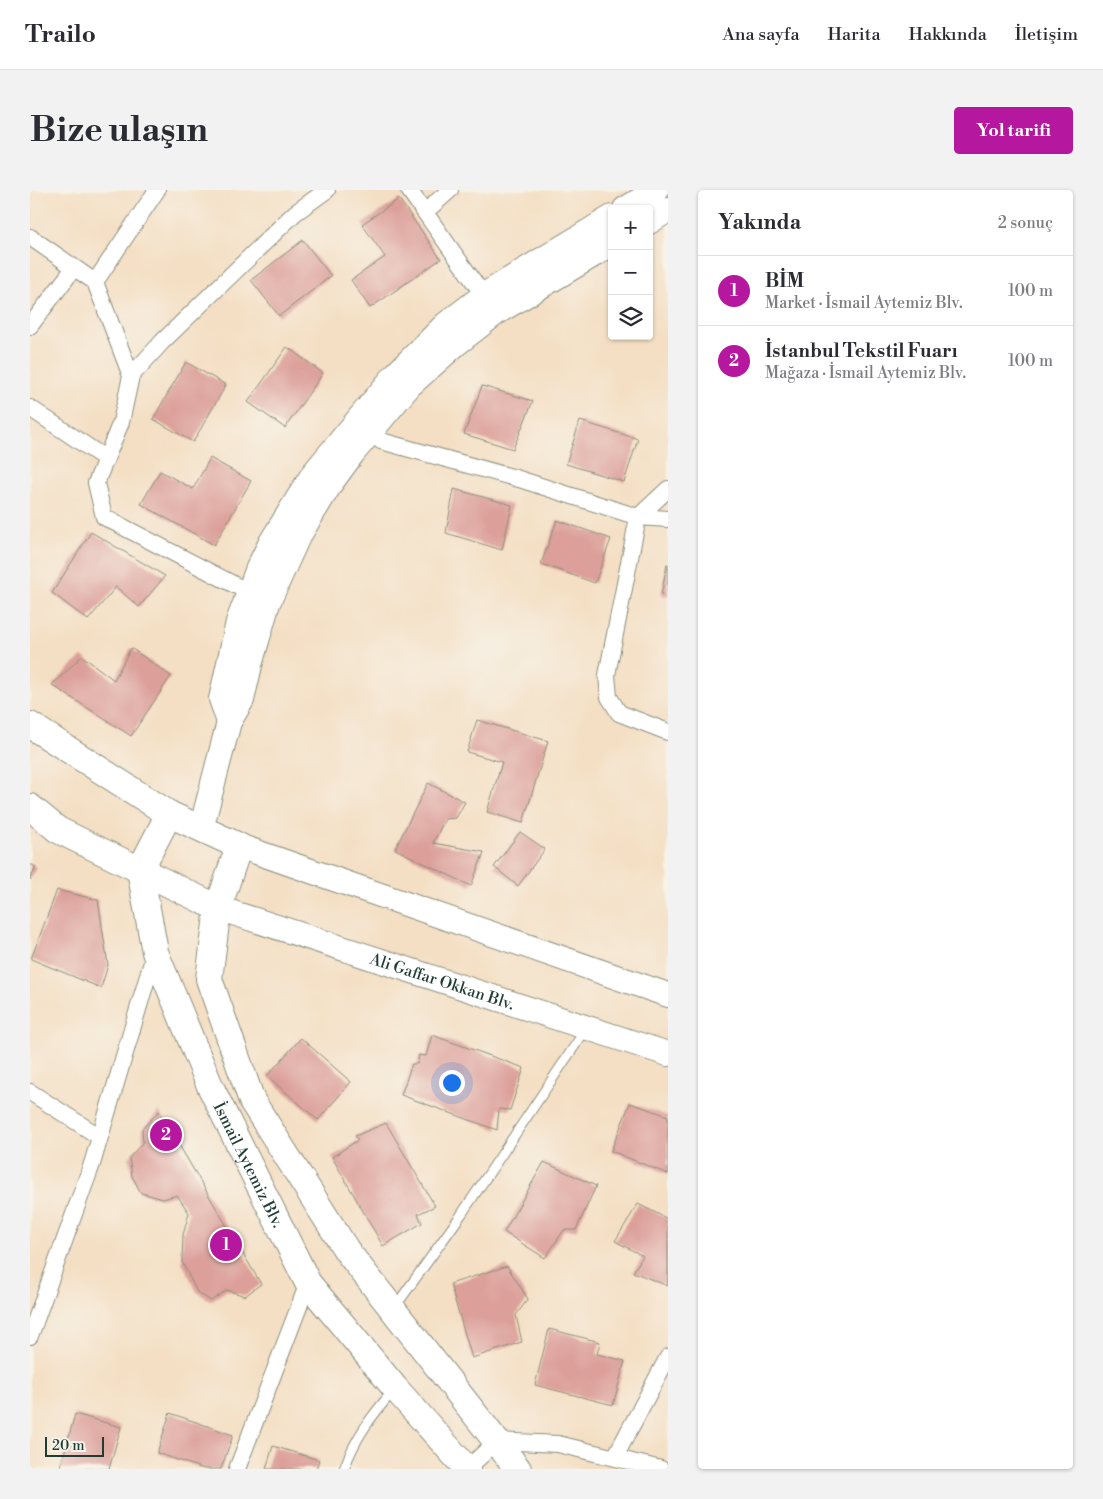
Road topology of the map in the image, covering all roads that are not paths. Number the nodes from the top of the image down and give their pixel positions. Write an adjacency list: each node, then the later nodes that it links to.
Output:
1 (157, 190): 14 (street)
2 (328, 190): 17 (street)
3 (409, 190): 8 (street)
4 (450, 190): 8 (street)
5 (657, 190): 6 (street)
6 (632, 205)
7 (668, 210): 10 (street)
8 (425, 212): 15 (street)
9 (608, 219): 15 (street)
10 (653, 219)
11 (30, 237): 13 (street)
12 (608, 246): 15 (street)
13 (74, 268): 14 (street); 16 (street)
14 (95, 282): 17 (street)
15 (490, 304): 19 (street)
16 (30, 326)
17 (131, 376): 20 (street)
18 (30, 408): 20 (street)
19 (363, 426): 22 (street); 24 (street)
20 (106, 459): 24 (street)
21 (668, 489): 22 (street)
22 (638, 517): 23 (street); 26 (street)
23 (668, 519)
24 (258, 598): 29 (street)
25 (30, 725): 28 (main road)
26 (668, 732)
27 (30, 807): 31 (main road)
28 (169, 814): 29 (main road); 31 (main road)
29 (202, 829): 30 (main road)
30 (239, 846): 32 (main road, İsmail Aytemiz Blv.); 34 (street)
31 (140, 870): 32 (main road); 33 (main road, İsmail Aytemiz Blv.)
32 (218, 908): 35 (street, Ali Gaffar Okkan Blv.); 40 (main road, İsmail Aytemiz Blv.)
33 (155, 952): 38 (street); 39 (main road, İsmail Aytemiz Blv.)
34 (668, 995)
35 (587, 1028): 36 (street, Ali Gaffar Okkan Blv.); 40 (lane)
36 (668, 1054)
37 (30, 1092): 38 (street)
38 (100, 1136): 41 (street)
39 (308, 1283): 43 (main road, İsmail Aytemiz Blv.); 46 (street)
40 (394, 1309): 44 (main road, İsmail Aytemiz Blv.)
41 (30, 1336)
42 (668, 1357): 45 (street)
43 (395, 1388): 47 (lane); 48 (main road, İsmail Aytemiz Blv.)
44 (497, 1441): 45 (street); 48 (street); 49 (main road, İsmail Aytemiz Blv.)
45 (615, 1457): 50 (street)
46 (237, 1469)
47 (344, 1469)
48 (467, 1469)
49 (518, 1469)
50 (661, 1469)

